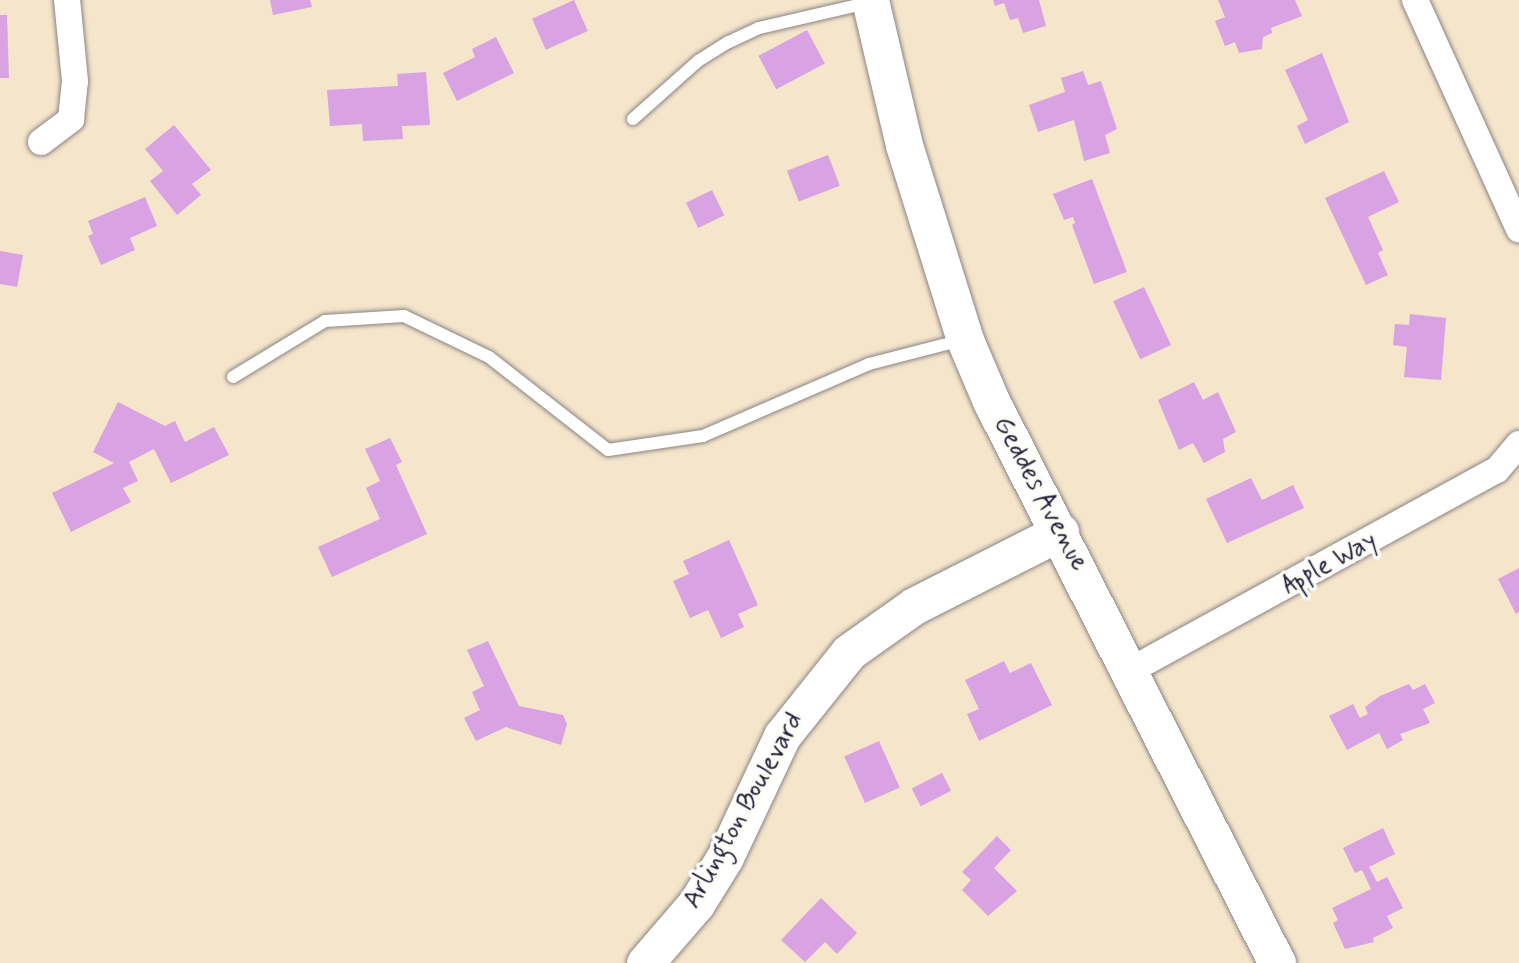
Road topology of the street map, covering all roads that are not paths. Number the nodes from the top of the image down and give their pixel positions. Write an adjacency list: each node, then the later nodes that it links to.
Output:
1 (67, 0): 5 (street)
2 (1415, 0): 6 (street)
3 (870, 1): 4 (lane); 7 (main road, Geddes Avenue)
4 (633, 119)
5 (41, 142)
6 (1519, 229)
7 (965, 340): 8 (lane); 10 (main road, Geddes Avenue)
8 (233, 377)
9 (1519, 444): 11 (street, Apple Way)
10 (1060, 532): 11 (main road, Geddes Avenue); 12 (main road, Arlington Boulevard)
11 (1131, 670): 13 (main road, Geddes Avenue)
12 (645, 963)
13 (1277, 963)

